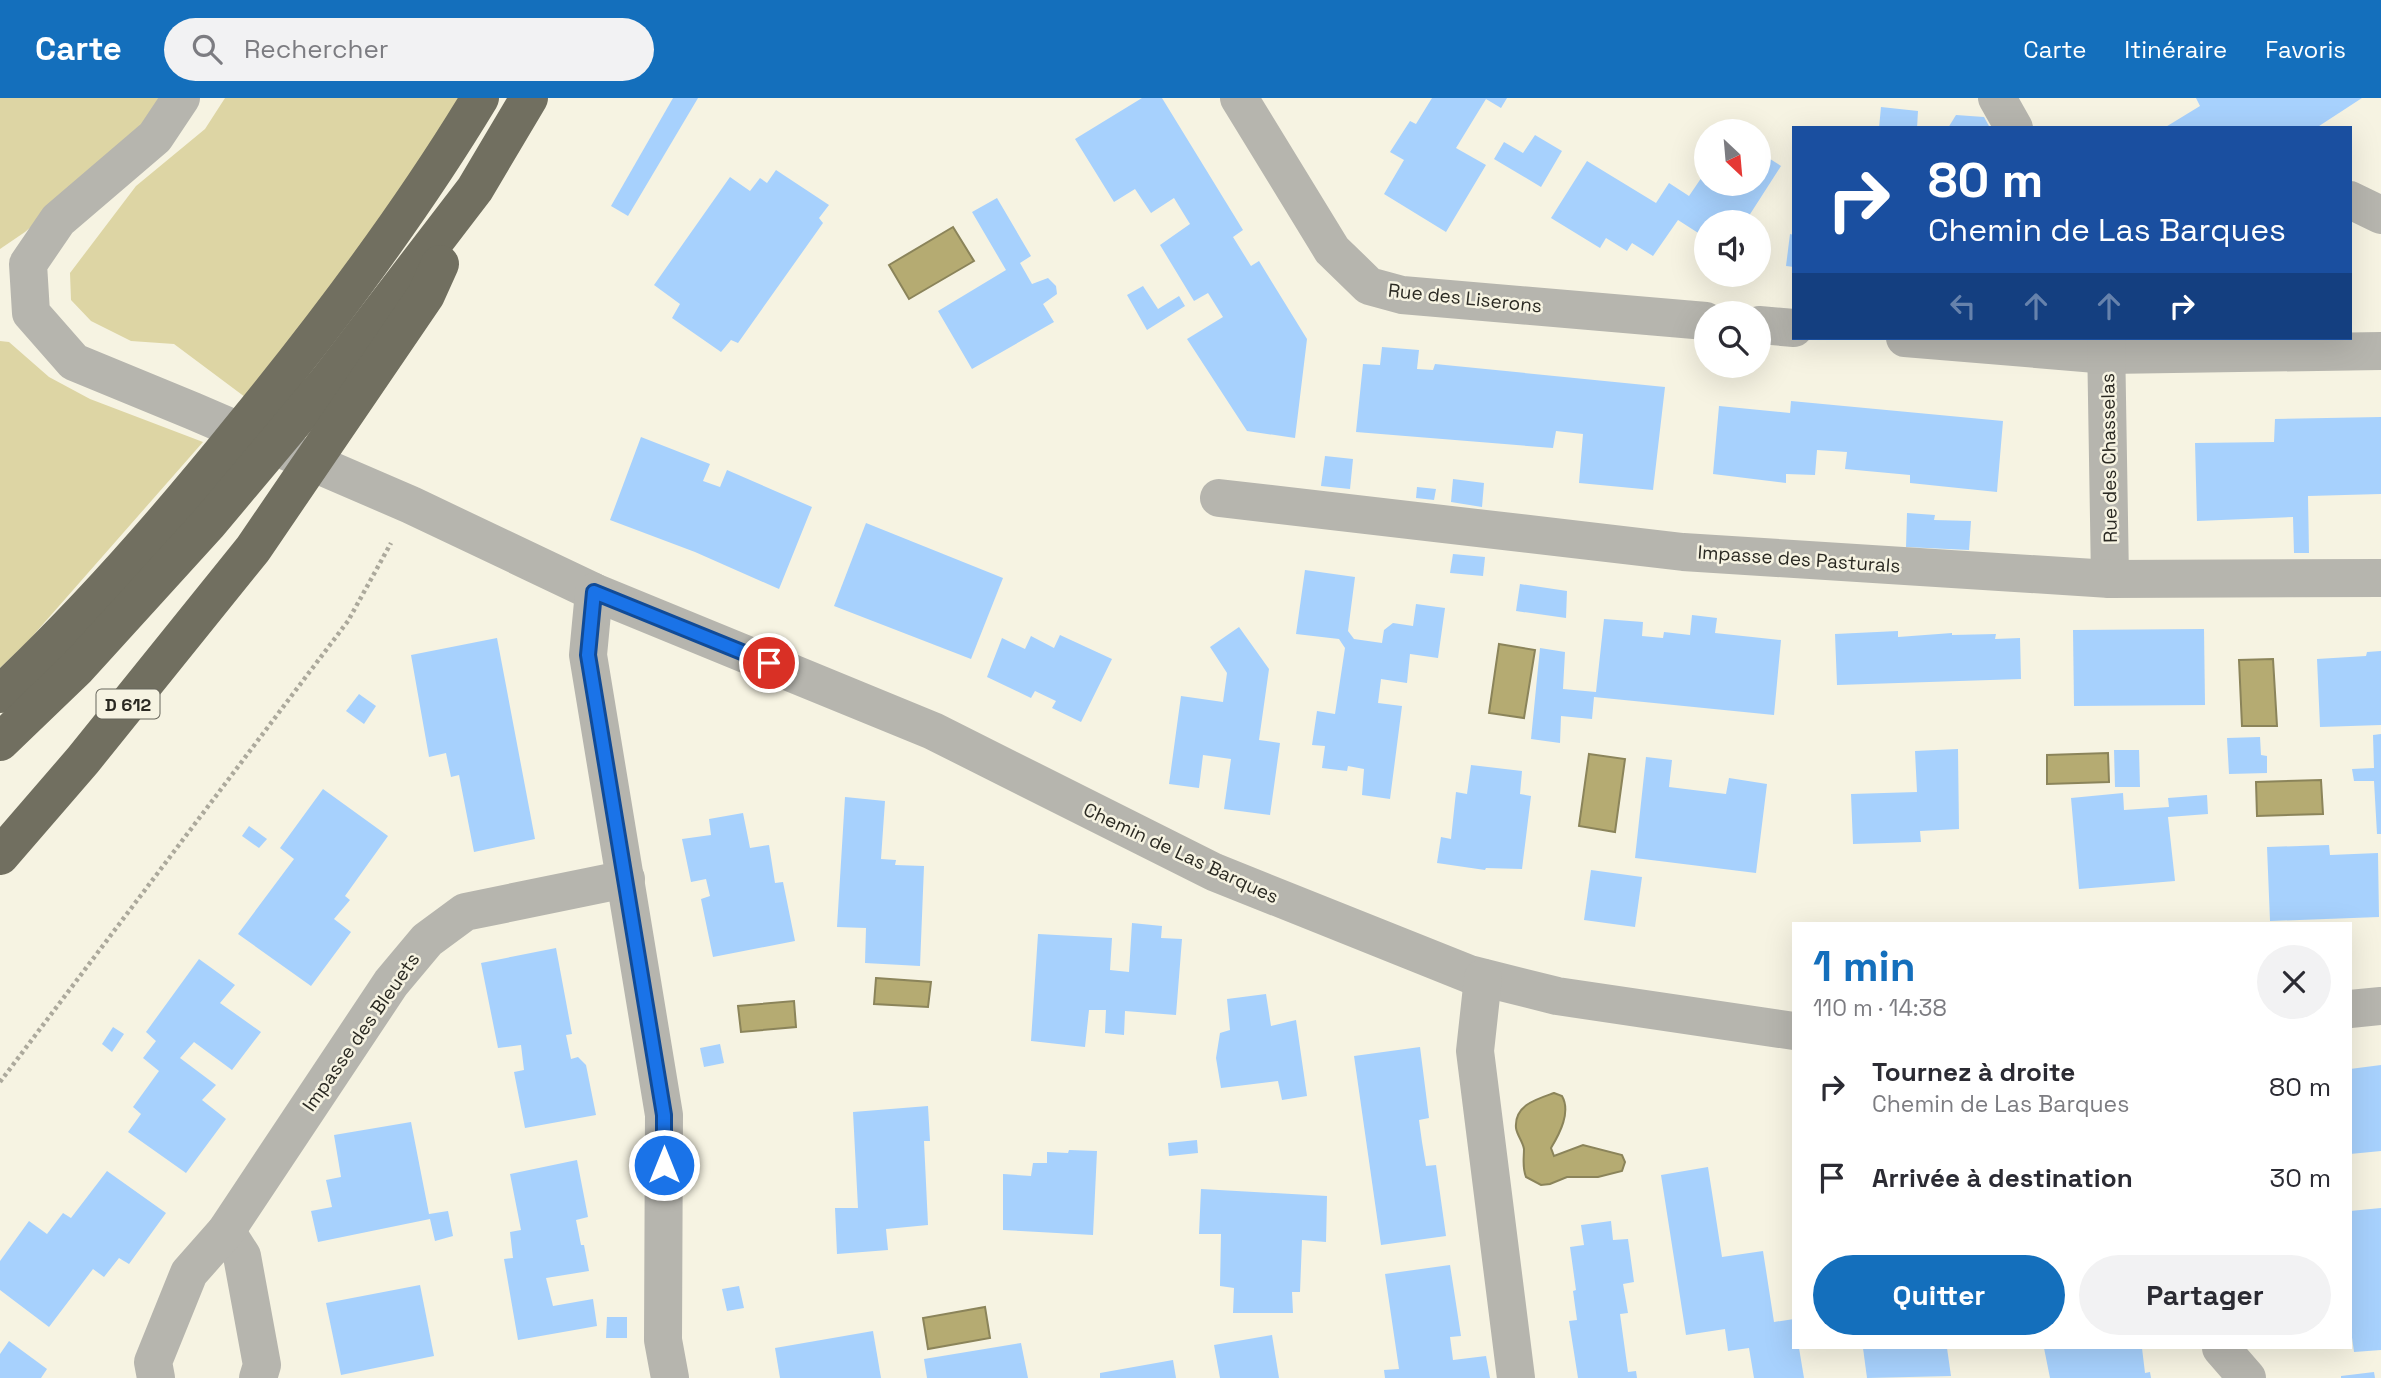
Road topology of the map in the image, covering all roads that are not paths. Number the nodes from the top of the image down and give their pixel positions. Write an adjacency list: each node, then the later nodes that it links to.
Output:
1 (181, 98): 20 (street, Chemin de Las Barques)
2 (481, 98): 15 (highway, D 612)
3 (529, 98): 15 (highway, D 612)
4 (1239, 98): 9 (street, Rue des Liserons)
5 (1997, 98): 6 (street)
6 (2013, 126)
7 (2352, 201): 8 (street)
8 (2381, 215)
9 (1694, 320)
10 (1771, 326): 11 (street)
11 (1792, 328)
12 (1956, 340): 13 (street)
13 (2107, 346): 14 (street); 19 (street, Rue des Chasselas)
14 (2381, 351)
15 (329, 377): 17 (highway, D 612); 23 (highway, D 612)
16 (1219, 498): 19 (street, Impasse des Pasturals)
17 (195, 513): 21 (highway, D 612); 22 (highway, D 612)
18 (2381, 578): 19 (street, Impasse des Pasturals)
19 (2110, 579)
20 (594, 592): 24 (street); 25 (street, Chemin de Las Barques)
21 (0, 694)
22 (0, 742)
23 (0, 856)
24 (626, 879): 29 (street, Impasse des Bleuets); 33 (street)
25 (1483, 978): 28 (street, Chemin de Las Barques); 34 (street)
26 (2381, 1006): 27 (street)
27 (2352, 1009)
28 (1792, 1031)
29 (226, 1231): 31 (street, Impasse des Bleuets); 32 (street)
30 (2222, 1349): 35 (street)
31 (156, 1378)
32 (258, 1378)
33 (670, 1378)
34 (1516, 1378)
35 (2247, 1378)

